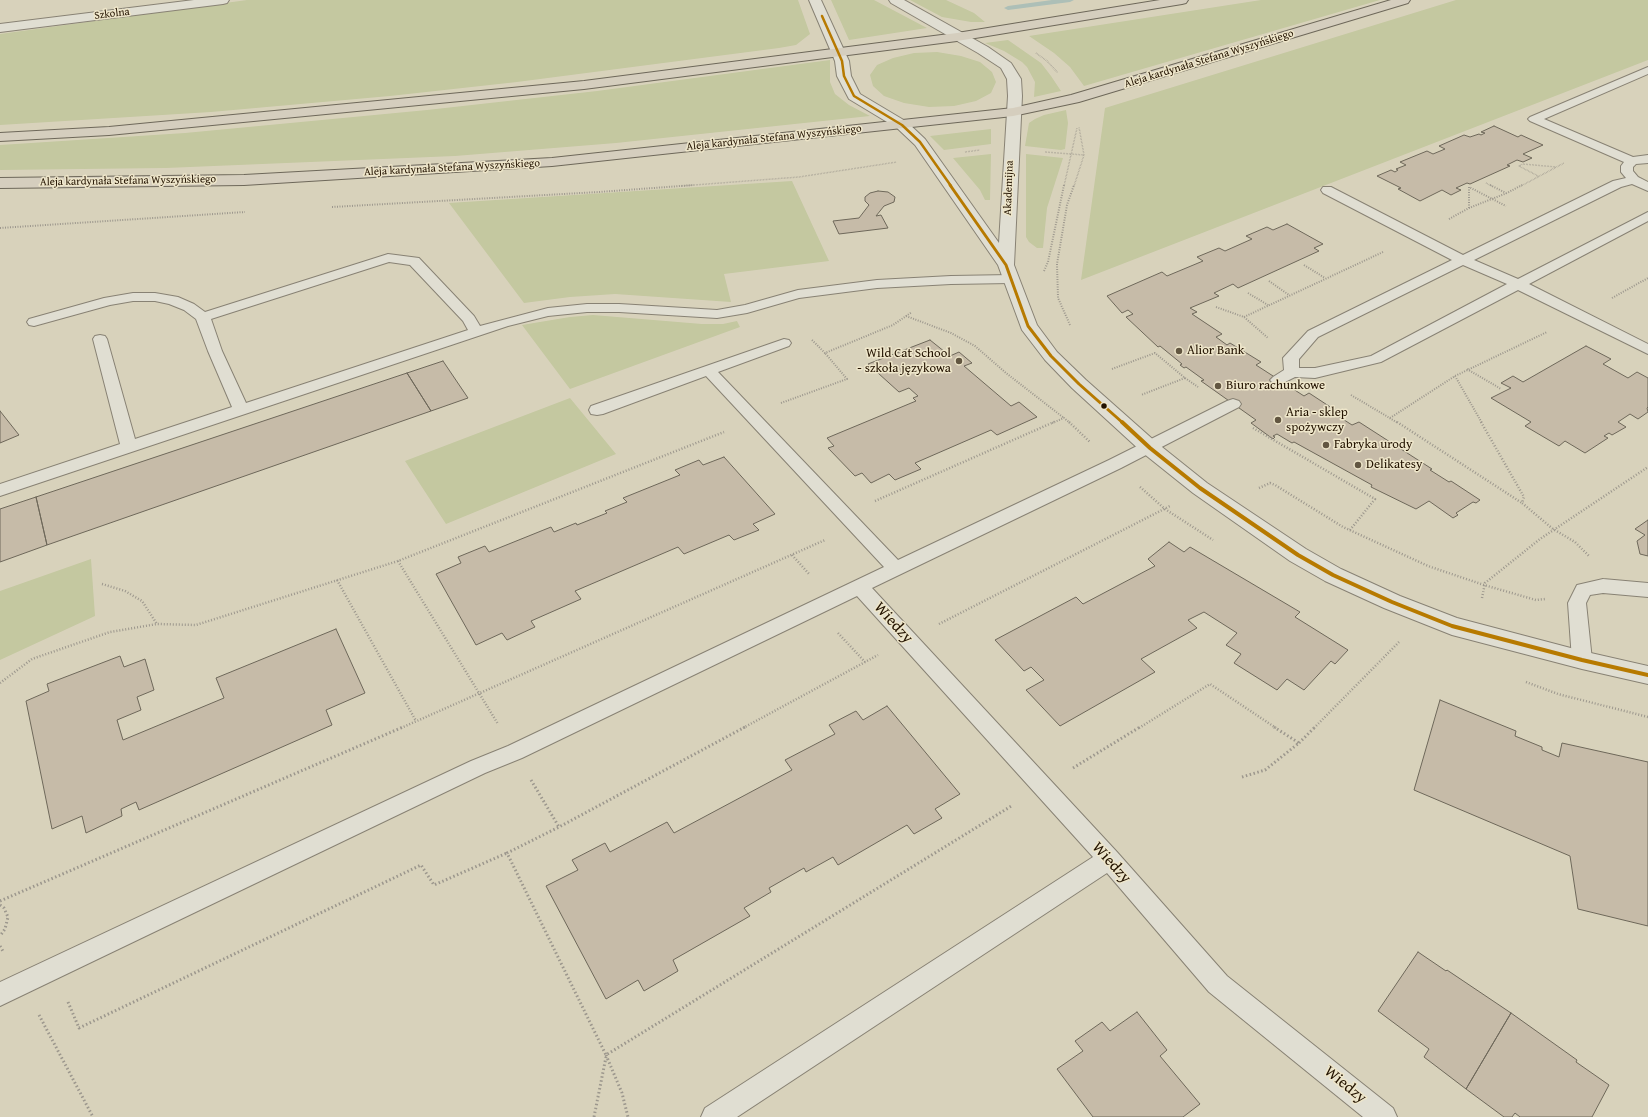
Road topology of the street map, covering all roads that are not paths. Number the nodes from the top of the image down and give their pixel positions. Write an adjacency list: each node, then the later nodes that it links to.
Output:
1 (223, 0): 6 (street, Szkolna)
2 (815, 0): 8 (street, Akademijna)
3 (895, 0): 7 (street, Akademijna)
4 (1182, 0): 7 (main road)
5 (1404, 0): 10 (main road, Aleja kardynała Stefana Wyszyńskiego)
6 (0, 28)
7 (957, 37): 8 (main road); 10 (street, Akademijna)
8 (838, 51): 11 (street, Akademijna); 12 (main road)
9 (1648, 70): 14 (lane)
10 (1013, 112): 11 (main road, Aleja kardynała Stefana Wyszyńskiego); 21 (street, Akademijna)
11 (902, 125): 16 (main road, Aleja kardynała Stefana Wyszyńskiego); 21 (street, Akademijna)
12 (0, 136)
13 (1648, 158): 14 (lane)
14 (1632, 161): 15 (lane)
15 (1634, 180): 17 (lane); 20 (lane)
16 (0, 183)
17 (1648, 187)
18 (1327, 190): 20 (lane)
19 (1648, 216): 22 (lane)
20 (1462, 260): 22 (lane); 29 (lane)
21 (1008, 272): 25 (lane); 36 (street, Akademijna)
22 (1518, 284): 28 (lane); 29 (lane)
23 (203, 317): 24 (lane); 25 (lane); 33 (lane)
24 (34, 322)
25 (476, 332): 33 (lane)
26 (100, 339): 35 (lane)
27 (784, 343): 30 (lane)
28 (1648, 350)
29 (1292, 365): 31 (lane)
30 (708, 370): 34 (lane); 38 (lane)
31 (1278, 380)
32 (1233, 404): 36 (lane)
33 (241, 410): 35 (lane)
34 (597, 410)
35 (130, 446): 37 (lane)
36 (1150, 448): 38 (lane); 41 (street, Akademijna)
37 (0, 490)
38 (895, 568): 39 (lane)
39 (859, 586): 43 (lane, Wiedzy); 44 (lane)
40 (1648, 590): 41 (lane)
41 (1582, 660): 42 (street, Akademijna)
42 (1648, 675)
43 (1109, 859): 45 (lane); 46 (lane, Wiedzy)
44 (0, 994)
45 (714, 1117)
46 (1384, 1117)

